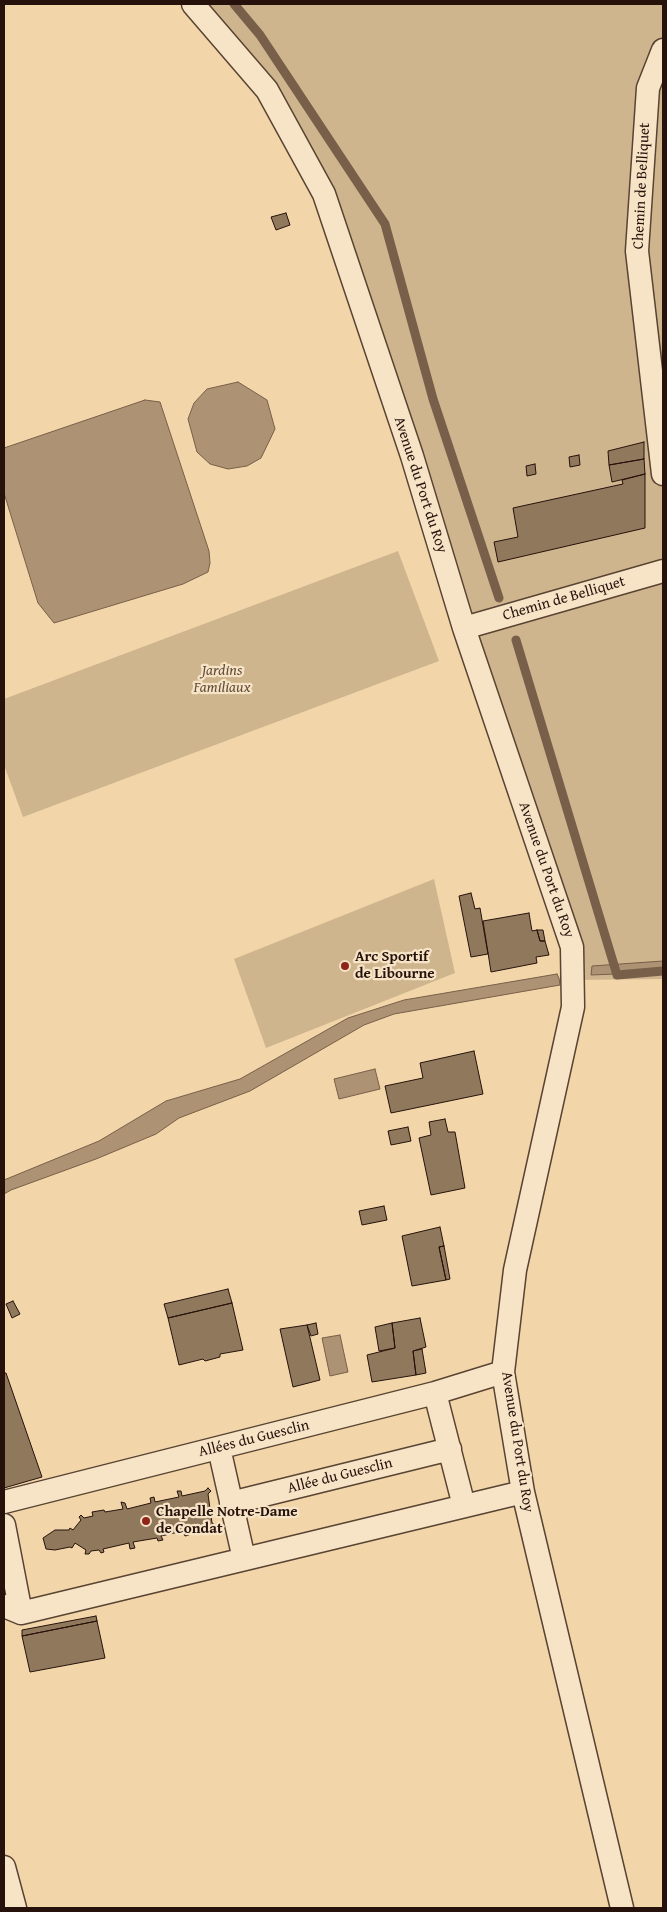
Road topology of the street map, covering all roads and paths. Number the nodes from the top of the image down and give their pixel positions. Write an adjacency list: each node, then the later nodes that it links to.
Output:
1 (194, 4): 5 (street, Avenue du Port du Roy)
2 (663, 50): 3 (street, Chemin de Belliquet)
3 (663, 474)
4 (663, 571): 5 (street, Chemin de Belliquet)
5 (464, 628): 6 (street, Avenue du Port du Roy)
6 (503, 1372): 7 (street, Allées du Guesclin); 10 (street, Avenue du Port du Roy)
7 (435, 1393): 8 (street, Allées du Guesclin); 9 (street)
8 (219, 1448): 11 (street, Allées du Guesclin); 12 (street)
9 (450, 1449): 12 (street, Allée du Guesclin); 13 (street)
10 (522, 1492): 13 (street); 19 (street, Avenue du Port du Roy)
11 (4, 1502)
12 (231, 1504): 15 (street)
13 (464, 1506): 15 (street)
14 (4, 1525): 16 (street)
15 (244, 1559): 16 (street)
16 (12, 1609)
17 (4, 1867): 18 (street)
18 (15, 1908)
19 (622, 1908)

